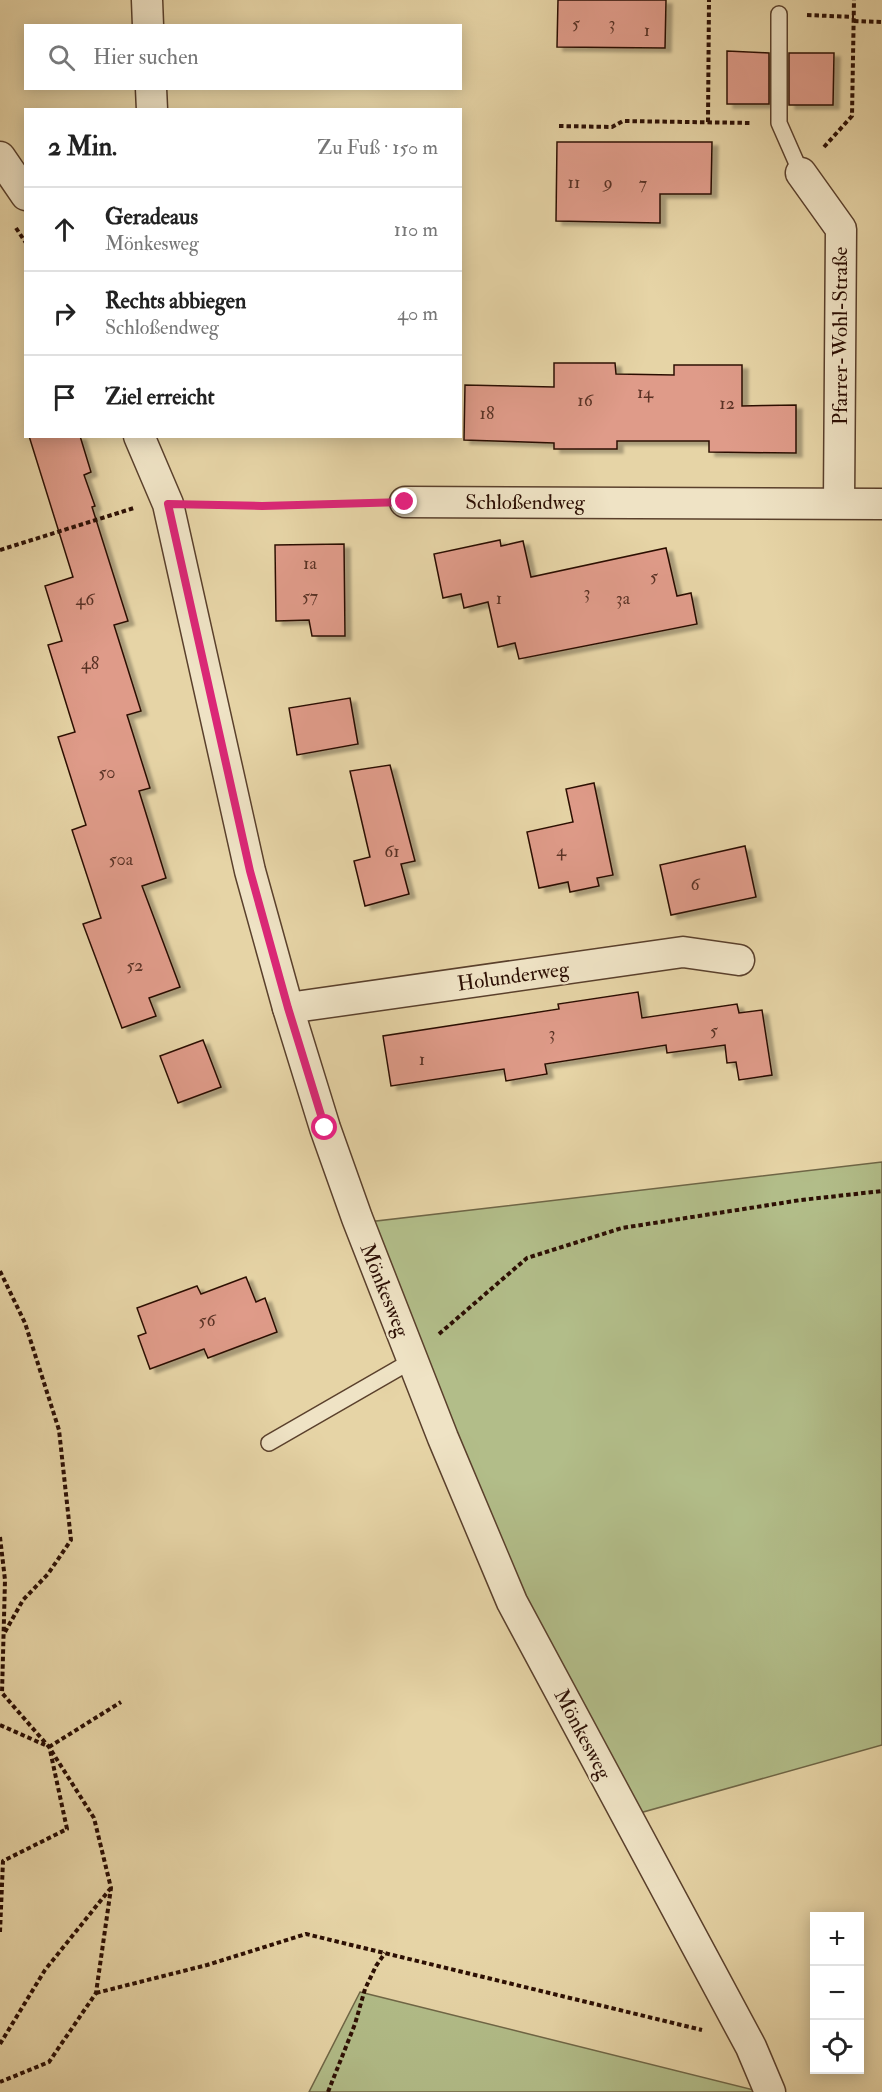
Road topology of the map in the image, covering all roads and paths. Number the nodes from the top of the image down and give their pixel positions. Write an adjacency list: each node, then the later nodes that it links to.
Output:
1 (147, 0): 7 (street)
2 (709, 0): 10 (path)
3 (854, 0): 5 (path)
4 (779, 15): 5 (path); 11 (lane)
5 (854, 19): 6 (path); 14 (path)
6 (882, 22)
7 (148, 24)
8 (151, 90): 9 (street)
9 (152, 108)
10 (708, 122): 11 (path); 12 (path)
11 (779, 123): 14 (lane)
12 (559, 126)
13 (0, 157): 15 (street)
14 (801, 173): 18 (street, Pfarrer-Wohl-Straße)
15 (24, 192)
16 (140, 438): 19 (street, Mönkesweg)
17 (405, 502): 18 (street, Schloßendweg); 19 (path)
18 (839, 503): 20 (street, Schloßendweg)
19 (168, 504): 21 (path); 23 (street, Mönkesweg)
20 (882, 504)
21 (0, 550)
22 (739, 960): 23 (street, Holunderweg)
23 (288, 1008): 26 (street, Mönkesweg)
24 (882, 1191): 26 (path)
25 (0, 1271): 29 (path)
26 (413, 1360): 27 (lane); 39 (street, Mönkesweg)
27 (269, 1443)
28 (0, 1537): 29 (path)
29 (3, 1634): 32 (path)
30 (121, 1702): 32 (path)
31 (0, 1725): 32 (path)
32 (49, 1747): 34 (path); 35 (path)
33 (0, 1854): 34 (path)
34 (3, 1861): 36 (path)
35 (111, 1888): 38 (path); 40 (path)
36 (0, 1932)
37 (385, 1953): 38 (path); 39 (path); 42 (path)
38 (96, 1993): 41 (path)
39 (739, 2026): 43 (street, Mönkesweg)
40 (0, 2044)
41 (0, 2082)
42 (328, 2092)
43 (770, 2092)

